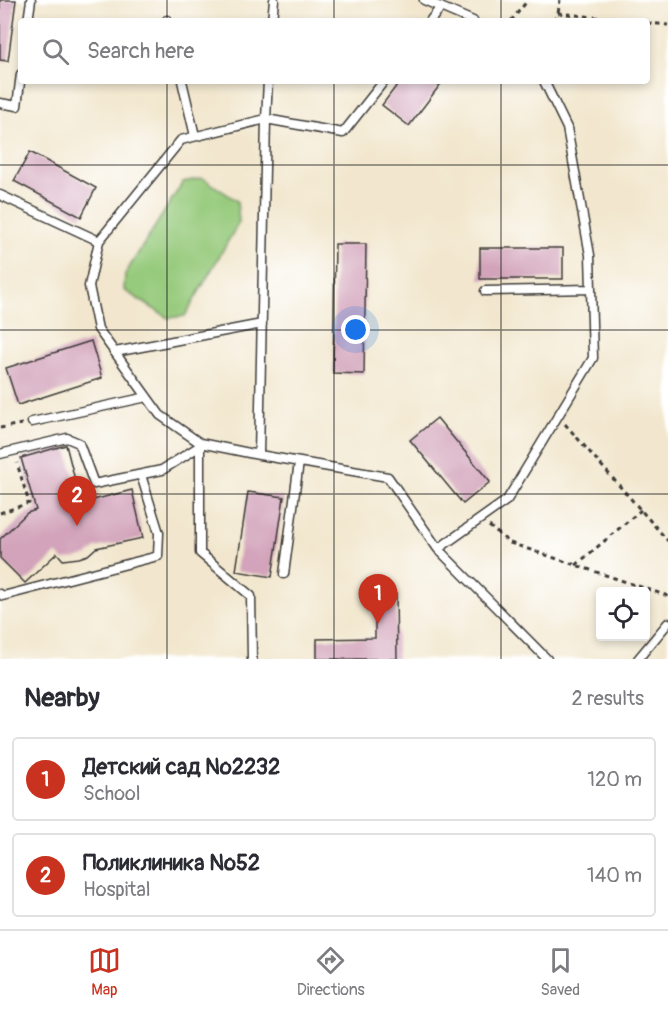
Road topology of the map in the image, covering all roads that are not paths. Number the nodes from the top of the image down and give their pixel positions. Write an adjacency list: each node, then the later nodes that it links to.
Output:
1 (31, 0): 5 (lane)
2 (274, 0): 6 (lane)
3 (424, 0): 4 (lane)
4 (441, 7): 7 (lane); 8 (lane)
5 (28, 18)
6 (272, 18)
7 (432, 18)
8 (465, 18)
9 (20, 84): 14 (lane)
10 (183, 84): 16 (lane)
11 (268, 84): 15 (lane)
12 (382, 84): 15 (lane)
13 (545, 84): 19 (lane)
14 (0, 103)
15 (266, 119): 16 (lane); 21 (lane)
16 (195, 136): 18 (lane)
17 (0, 195): 18 (lane)
18 (99, 241): 22 (lane)
19 (591, 289): 20 (lane); 30 (lane)
20 (485, 291)
21 (262, 324): 22 (lane); 27 (lane)
22 (115, 352): 23 (lane)
23 (147, 397): 24 (lane); 25 (lane)
24 (32, 422)
25 (200, 444): 27 (lane); 29 (lane); 34 (lane)
26 (0, 454): 29 (lane)
27 (259, 455): 28 (lane)
28 (299, 462): 30 (lane); 31 (lane)
29 (141, 475): 32 (lane)
30 (438, 549): 35 (lane)
31 (284, 574)
32 (0, 594)
33 (668, 623): 36 (lane)
34 (252, 659)
35 (548, 659)
36 (638, 659)

